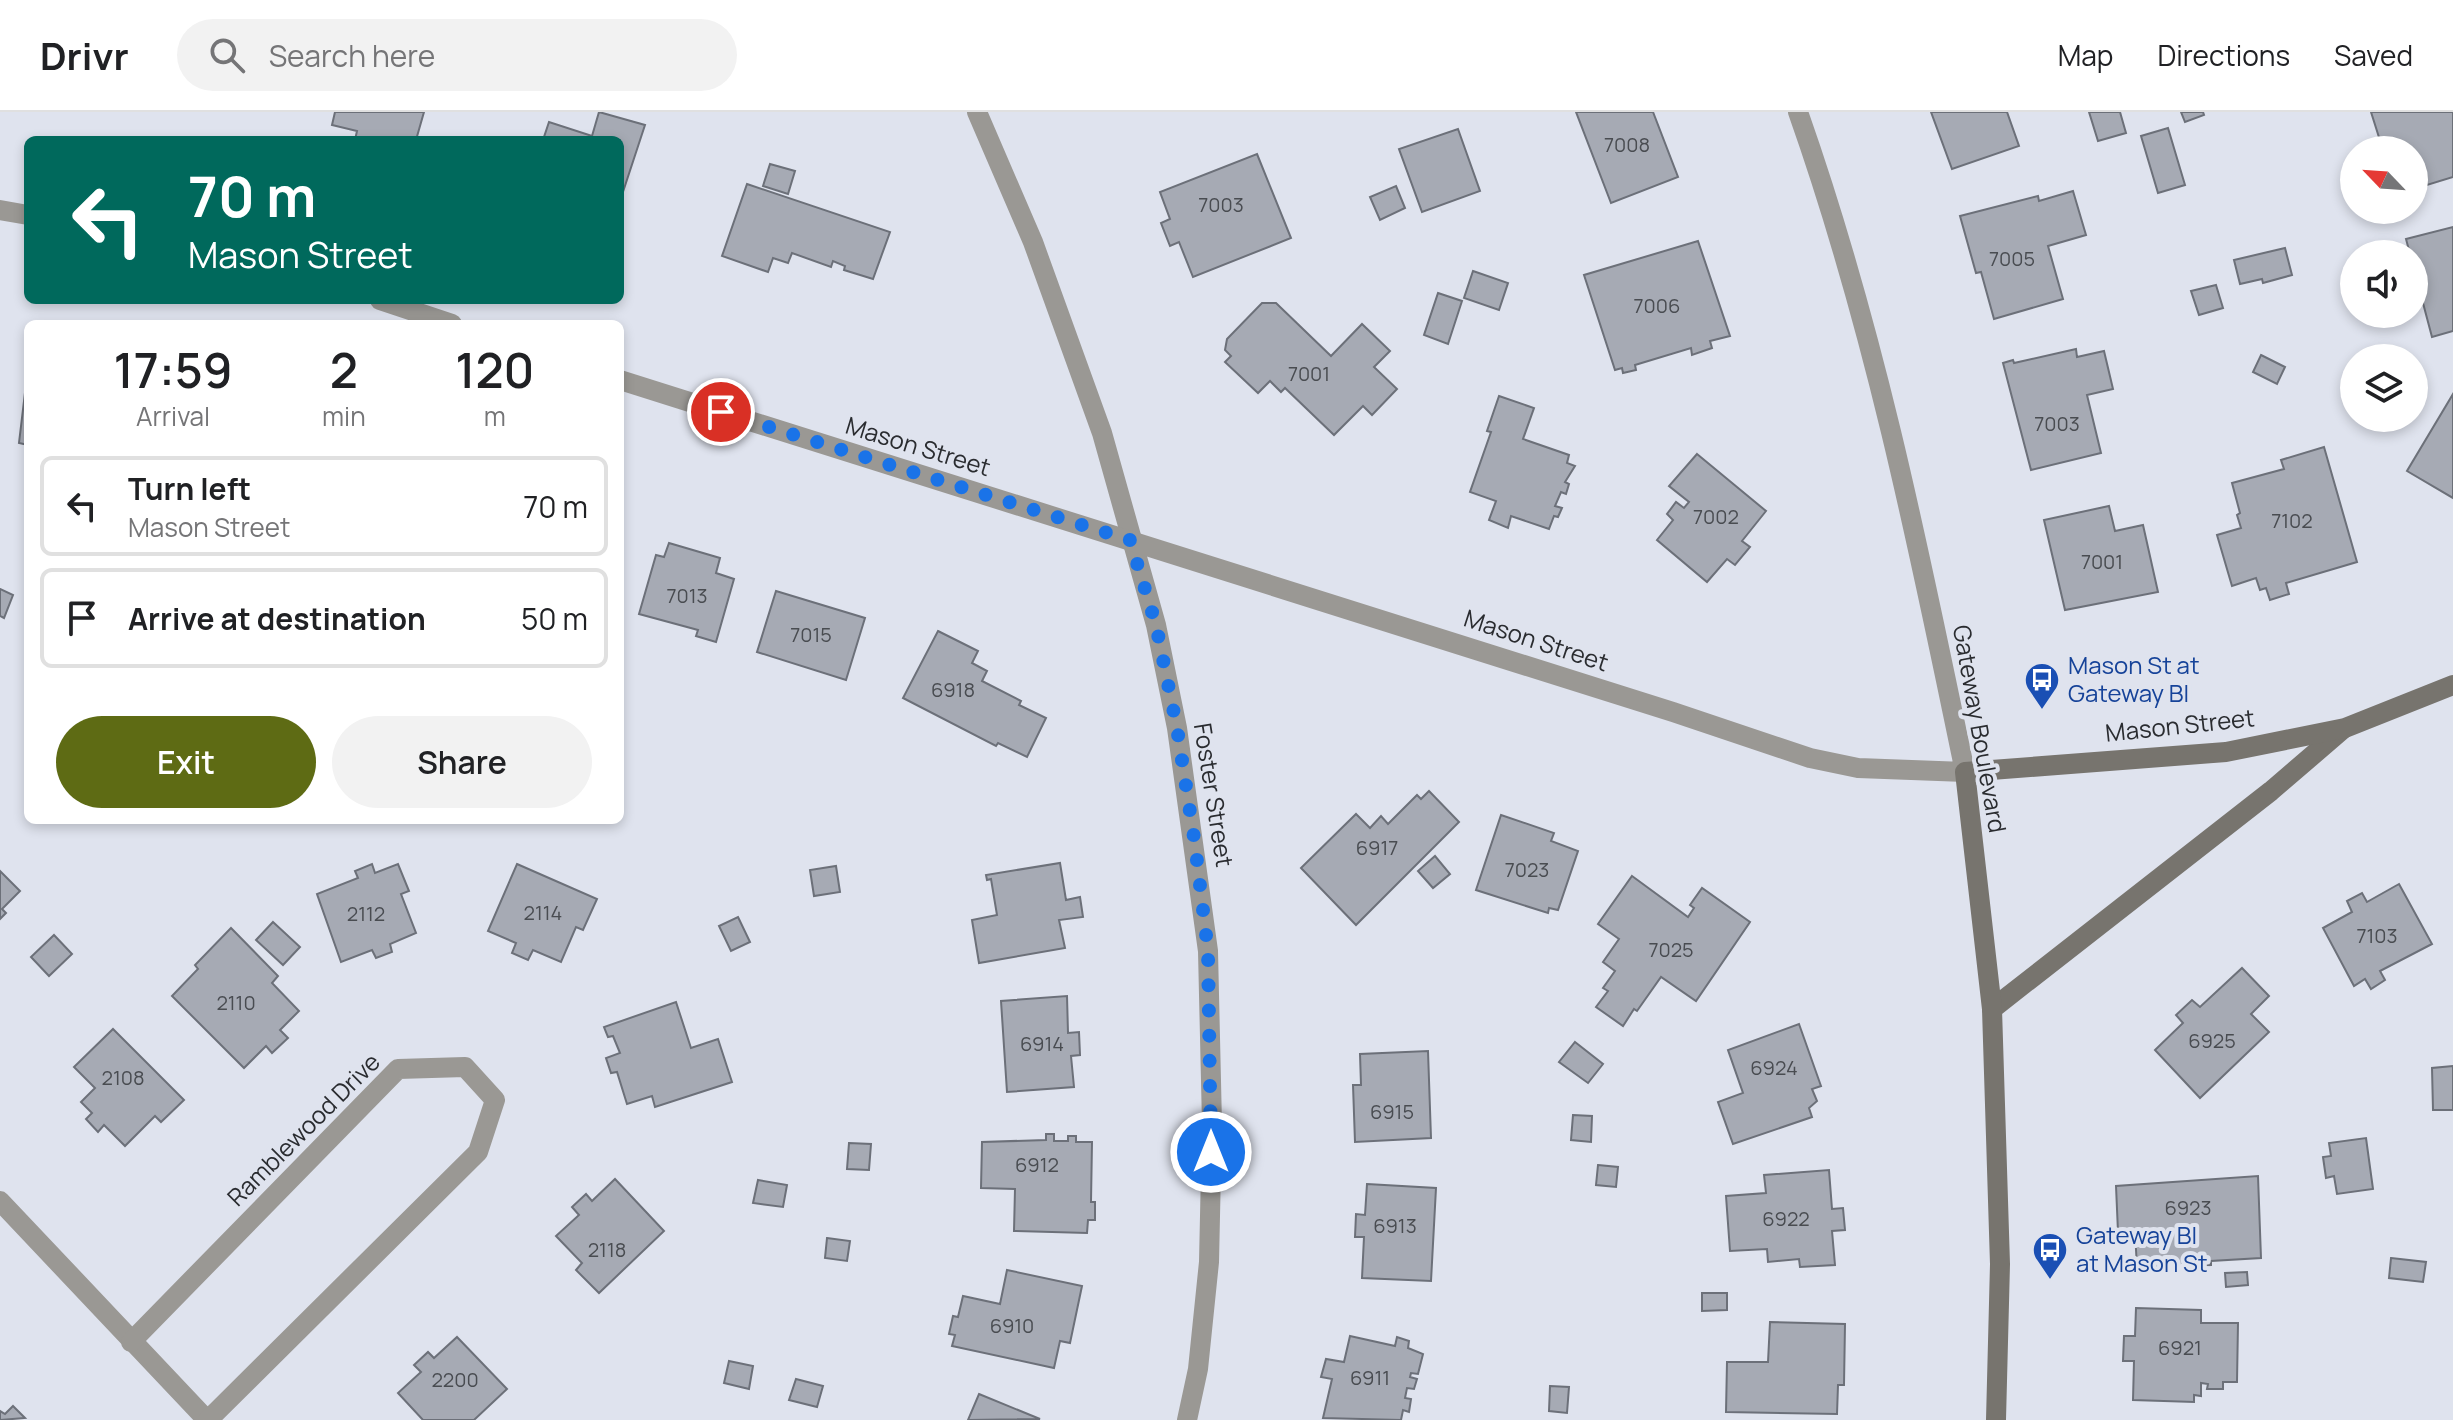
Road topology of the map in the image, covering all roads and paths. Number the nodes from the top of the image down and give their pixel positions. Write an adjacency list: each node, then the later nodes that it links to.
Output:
1 (977, 112): 8 (street, Foster Street)
2 (1798, 112): 11 (street, Gateway Boulevard)
3 (0, 210): 4 (street)
4 (24, 214)
5 (392, 304): 6 (street)
6 (440, 320)
7 (624, 381): 8 (street, Mason Street)
8 (1130, 540): 11 (street, Mason Street); 16 (street, Foster Street)
9 (2453, 685): 10 (street, Mason Street)
10 (2345, 728): 11 (street, Mason Street); 12 (street)
11 (1965, 772): 12 (street, Gateway Boulevard)
12 (1992, 1009): 17 (street, Gateway Boulevard)
13 (0, 1201): 14 (street, Ramblewood Drive)
14 (131, 1342): 15 (street, Ramblewood Drive); 15 (street, Ramblewood Drive)
15 (208, 1420)
16 (1187, 1420)
17 (1996, 1420)

